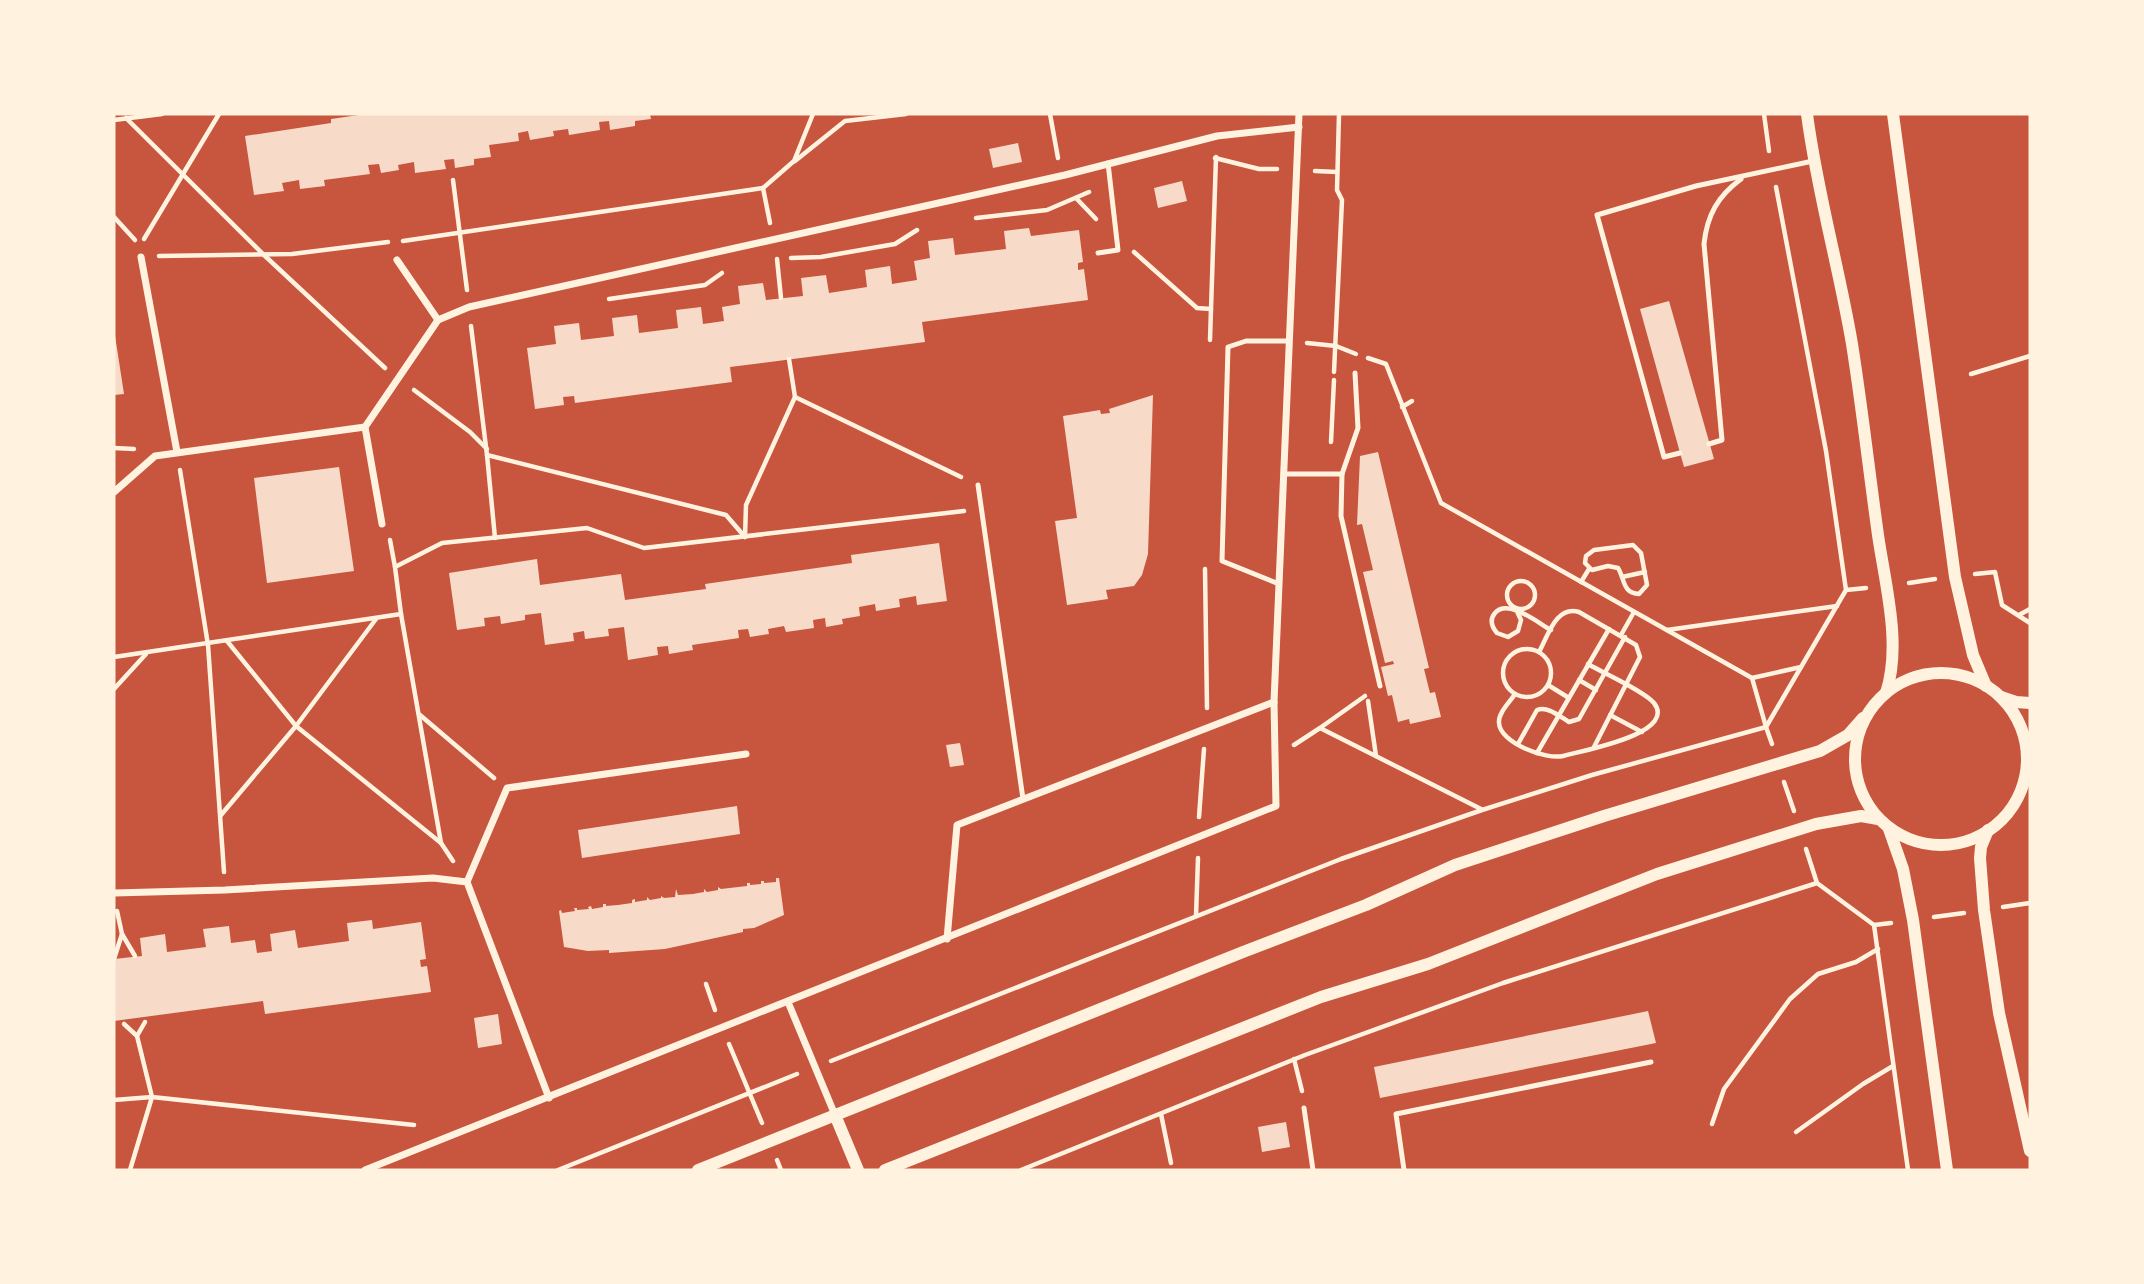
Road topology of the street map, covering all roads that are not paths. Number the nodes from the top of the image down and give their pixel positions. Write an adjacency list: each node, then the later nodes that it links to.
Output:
1 (1299, 114): 4 (street)
2 (1807, 114): 5 (street)
3 (1893, 114): 25 (street)
4 (1299, 127): 6 (street); 12 (street)
5 (1814, 161): 7 (lane); 26 (street)
6 (1108, 163): 8 (lane); 11 (street)
7 (1744, 177): 15 (lane); 17 (lane)
8 (1098, 253)
9 (141, 257): 16 (street)
10 (397, 260): 11 (street)
11 (438, 320): 14 (street)
12 (1289, 341): 18 (street); 23 (lane)
13 (1355, 373): 19 (lane)
14 (365, 427): 16 (street); 22 (street)
15 (1709, 444)
16 (177, 452): 21 (street)
17 (1680, 453)
18 (1284, 474): 19 (lane); 23 (street)
19 (1342, 474): 24 (lane)
20 (978, 485): 34 (lane)
21 (114, 492)
22 (382, 524)
23 (1279, 584): 28 (street)
24 (1380, 686)
25 (1986, 686): 26 (street); 27 (street)
26 (1886, 693): 30 (street)
27 (1998, 695): 29 (street); 33 (street)
28 (1274, 702): 34 (street); 40 (street)
29 (2030, 703)
30 (1863, 718): 35 (street); 45 (street)
31 (746, 754): 38 (street)
32 (2030, 786): 33 (street)
33 (2018, 798): 37 (street)
34 (1023, 799): 40 (street)
35 (1878, 818): 36 (street); 50 (street)
36 (1889, 829): 37 (street); 53 (street)
37 (1988, 830): 46 (street)
38 (467, 882): 39 (street); 43 (street)
39 (114, 893)
40 (947, 939): 41 (street)
41 (788, 1002): 43 (street); 45 (street)
42 (1651, 1062): 52 (lane)
43 (549, 1098): 47 (street)
44 (1304, 1108): 51 (lane)
45 (835, 1115): 48 (street); 49 (street)
46 (2030, 1151)
47 (365, 1170)
48 (698, 1170)
49 (858, 1170)
50 (886, 1170)
51 (1314, 1170)
52 (1404, 1170)
53 (1947, 1170)

